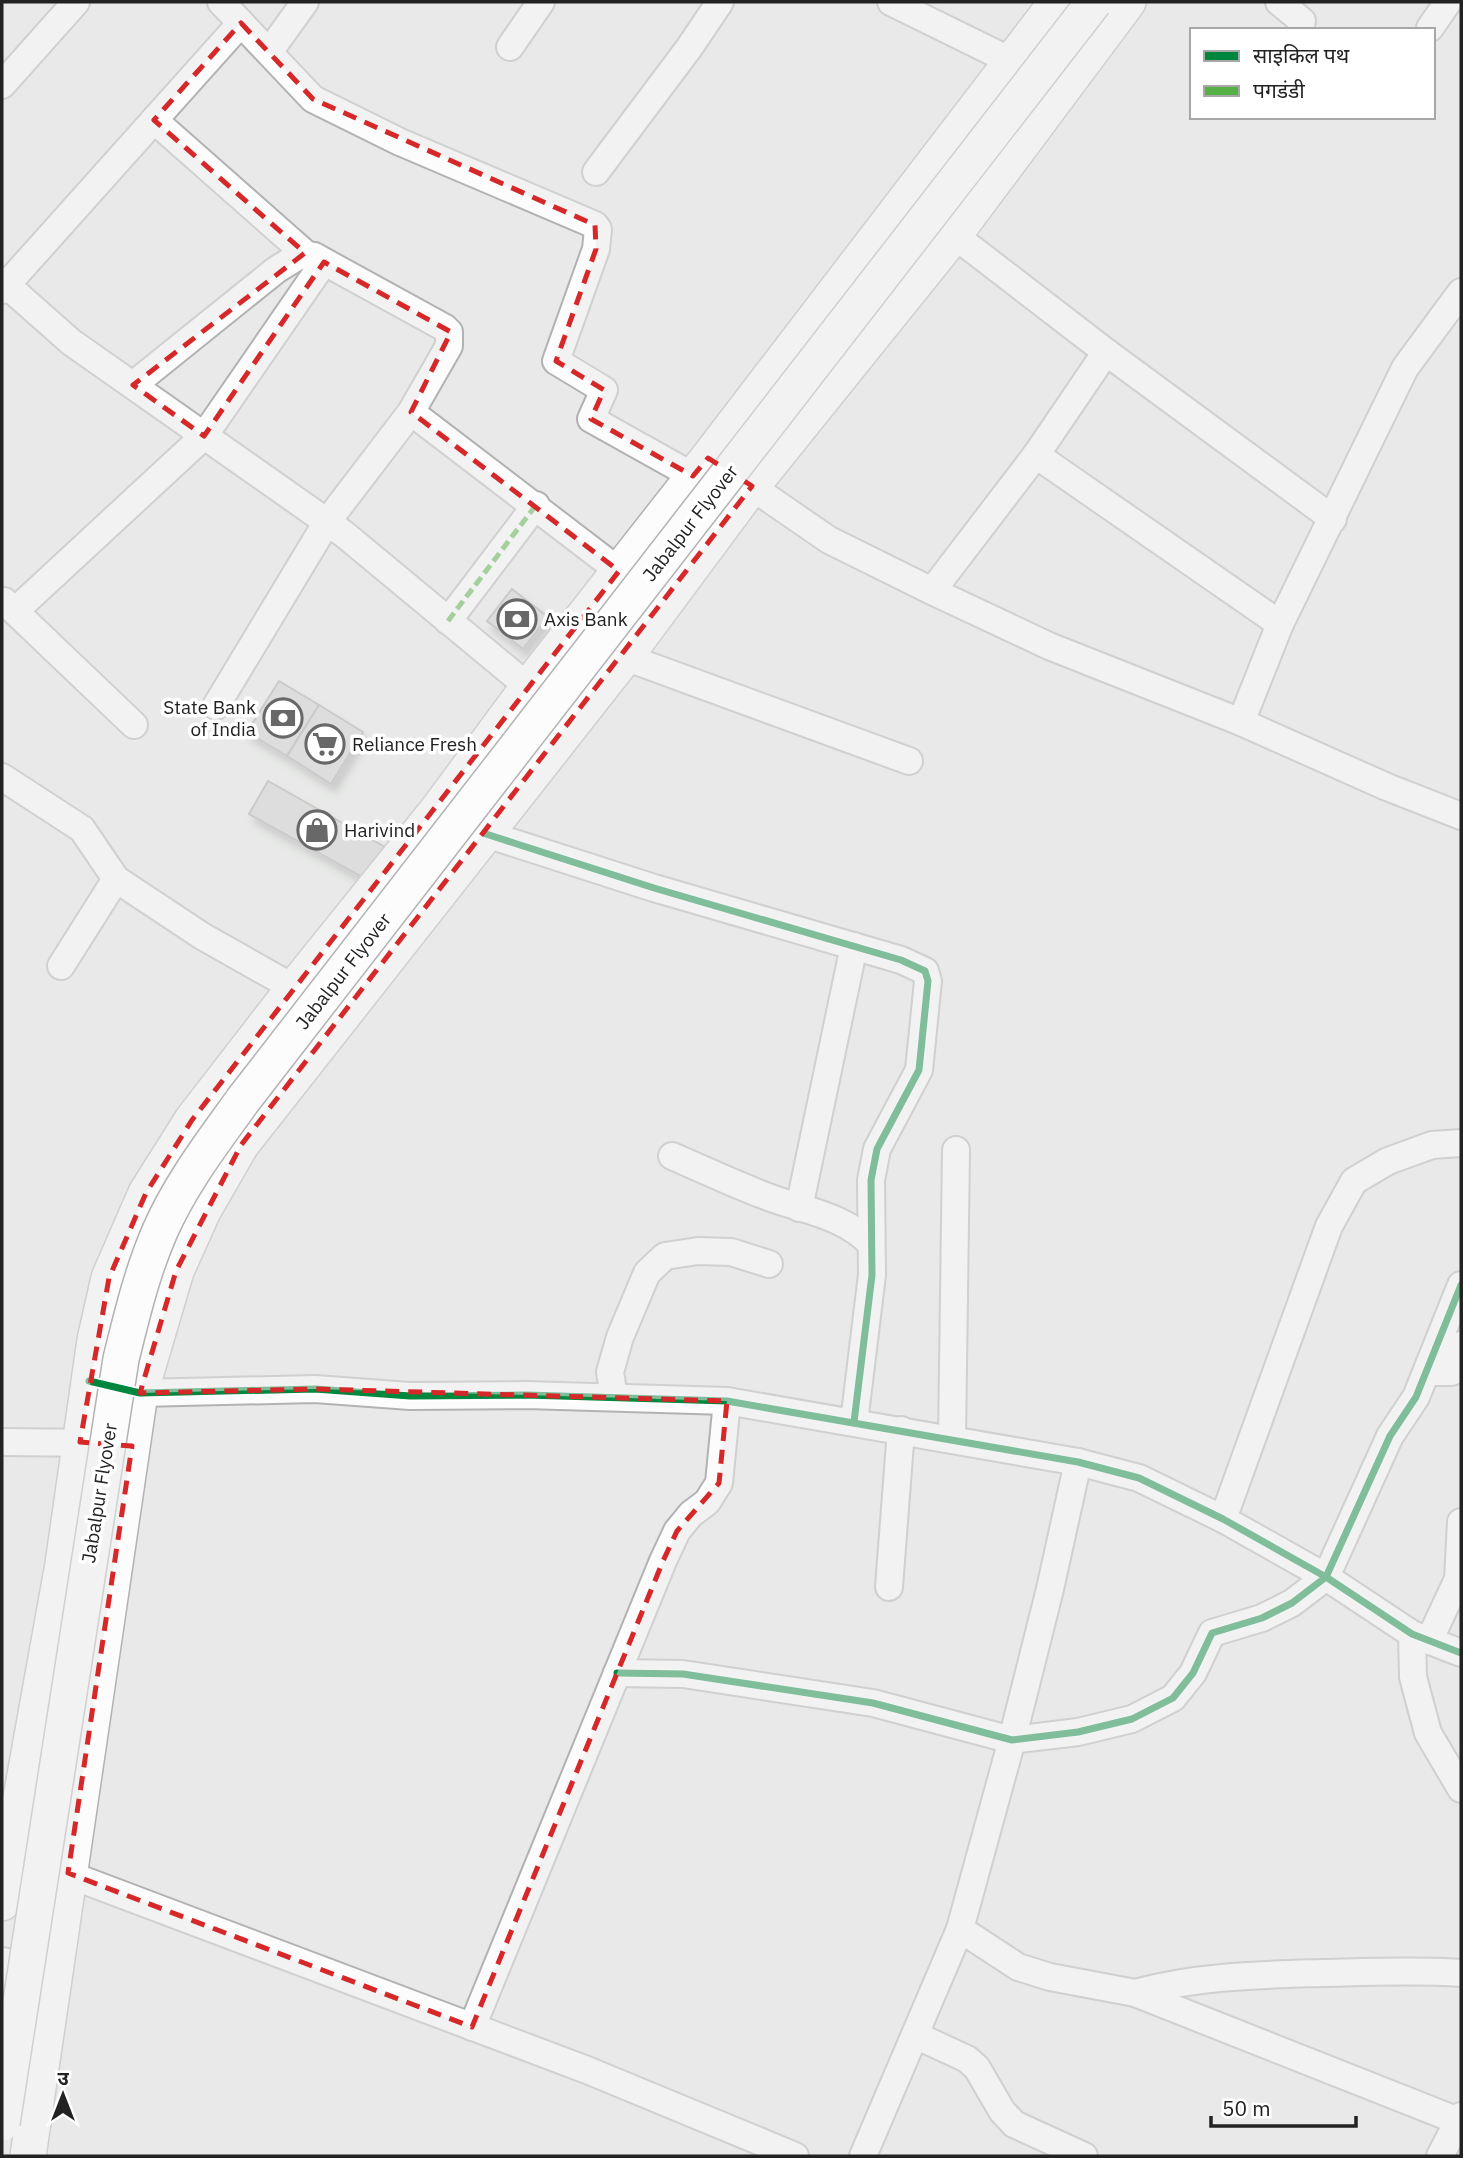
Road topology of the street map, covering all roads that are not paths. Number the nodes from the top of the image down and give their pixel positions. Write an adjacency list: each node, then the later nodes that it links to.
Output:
1 (76, 2): 18 (street)
2 (221, 2): 13 (street)
3 (305, 2): 16 (street)
4 (541, 2): 15 (street)
5 (720, 2): 20 (street)
6 (891, 2): 17 (street)
7 (1057, 2): 17 (main road)
8 (1094, 2): 95 (main road, Jabalpur Flyover, bridge)
9 (1128, 2): 21 (main road)
10 (1279, 2): 12 (street)
11 (1448, 2): 14 (street)
12 (1302, 21)
13 (241, 23): 16 (street); 19 (street)
14 (1430, 28)
15 (510, 47)
16 (269, 52): 30 (street)
17 (1011, 61): 30 (main road)
18 (2, 85)
19 (154, 120): 22 (street); 23 (street)
20 (596, 172)
21 (954, 236): 25 (street); 31 (main road)
22 (316, 259): 26 (street); 27 (street); 28 (street)
23 (3, 285): 26 (street)
24 (1461, 292): 33 (street)
25 (1105, 352): 29 (street); 33 (street)
26 (133, 385): 28 (street)
27 (411, 412): 32 (street); 34 (street)
28 (204, 436): 34 (street); 37 (street)
29 (1036, 455): 36 (street); 39 (street)
30 (700, 467): 31 (street); 35 (main road)
31 (752, 486): 36 (street); 40 (main road)
32 (536, 505): 35 (street); 38 (street)
33 (1333, 519): 39 (street)
34 (327, 522): 38 (street); 42 (street)
35 (619, 571): 41 (main road)
36 (932, 591): 43 (street)
37 (9, 605): 44 (street)
38 (448, 621): 41 (street)
39 (1280, 624): 43 (street)
40 (625, 657): 45 (main road); 46 (street)
41 (529, 686): 45 (street); 53 (main road)
42 (216, 706)
43 (1241, 722): 48 (street)
44 (134, 725)
45 (572, 725): 49 (main road)
46 (909, 761)
47 (2, 778): 50 (street)
48 (1461, 816)
49 (486, 834): 51 (street); 64 (main road)
50 (116, 879): 52 (street); 53 (street)
51 (854, 946): 57 (street); 58 (street)
52 (61, 966)
53 (294, 988): 63 (main road)
54 (1461, 1143): 74 (street)
55 (957, 1150): 69 (street)
56 (672, 1156): 57 (street)
57 (799, 1208): 58 (street)
58 (871, 1244): 67 (street)
59 (769, 1264): 65 (street)
60 (1461, 1285): 62 (street)
61 (1461, 1345): 62 (street)
62 (1427, 1372): 76 (street)
63 (89, 1381): 64 (street); 71 (main road)
64 (140, 1393): 65 (street); 72 (main road)
65 (614, 1397): 66 (street)
66 (727, 1401): 67 (street); 80 (street)
67 (854, 1422): 68 (street)
68 (901, 1430): 69 (street); 77 (street)
69 (952, 1439): 73 (street)
70 (2, 1442): 71 (street)
71 (80, 1442): 72 (street); 83 (main road)
72 (132, 1446): 84 (main road)
73 (1078, 1462): 74 (street); 81 (street)
74 (1223, 1518): 76 (street)
75 (1461, 1522): 78 (street)
76 (1326, 1577): 78 (street); 81 (street)
77 (888, 1587)
78 (1420, 1637): 79 (street); 82 (street)
79 (1461, 1653)
80 (617, 1673): 81 (street); 92 (street)
81 (1012, 1740): 86 (street)
82 (1461, 1788)
83 (6, 1857): 84 (street); 85 (main road)
84 (68, 1873): 89 (main road); 92 (street)
85 (2, 1903)
86 (960, 1928): 91 (street); 93 (street)
87 (2, 1961): 89 (street)
88 (1461, 1973): 91 (street)
89 (52, 1985): 90 (street); 96 (main road)
90 (2, 1987)
91 (1135, 1993): 94 (street)
92 (472, 2027): 97 (street)
93 (915, 2035): 98 (street); 99 (street)
94 (1460, 2120): 100 (street)
95 (2, 2123)
96 (28, 2156)
97 (796, 2156)
98 (863, 2156)
99 (1084, 2156)
100 (1440, 2156)

